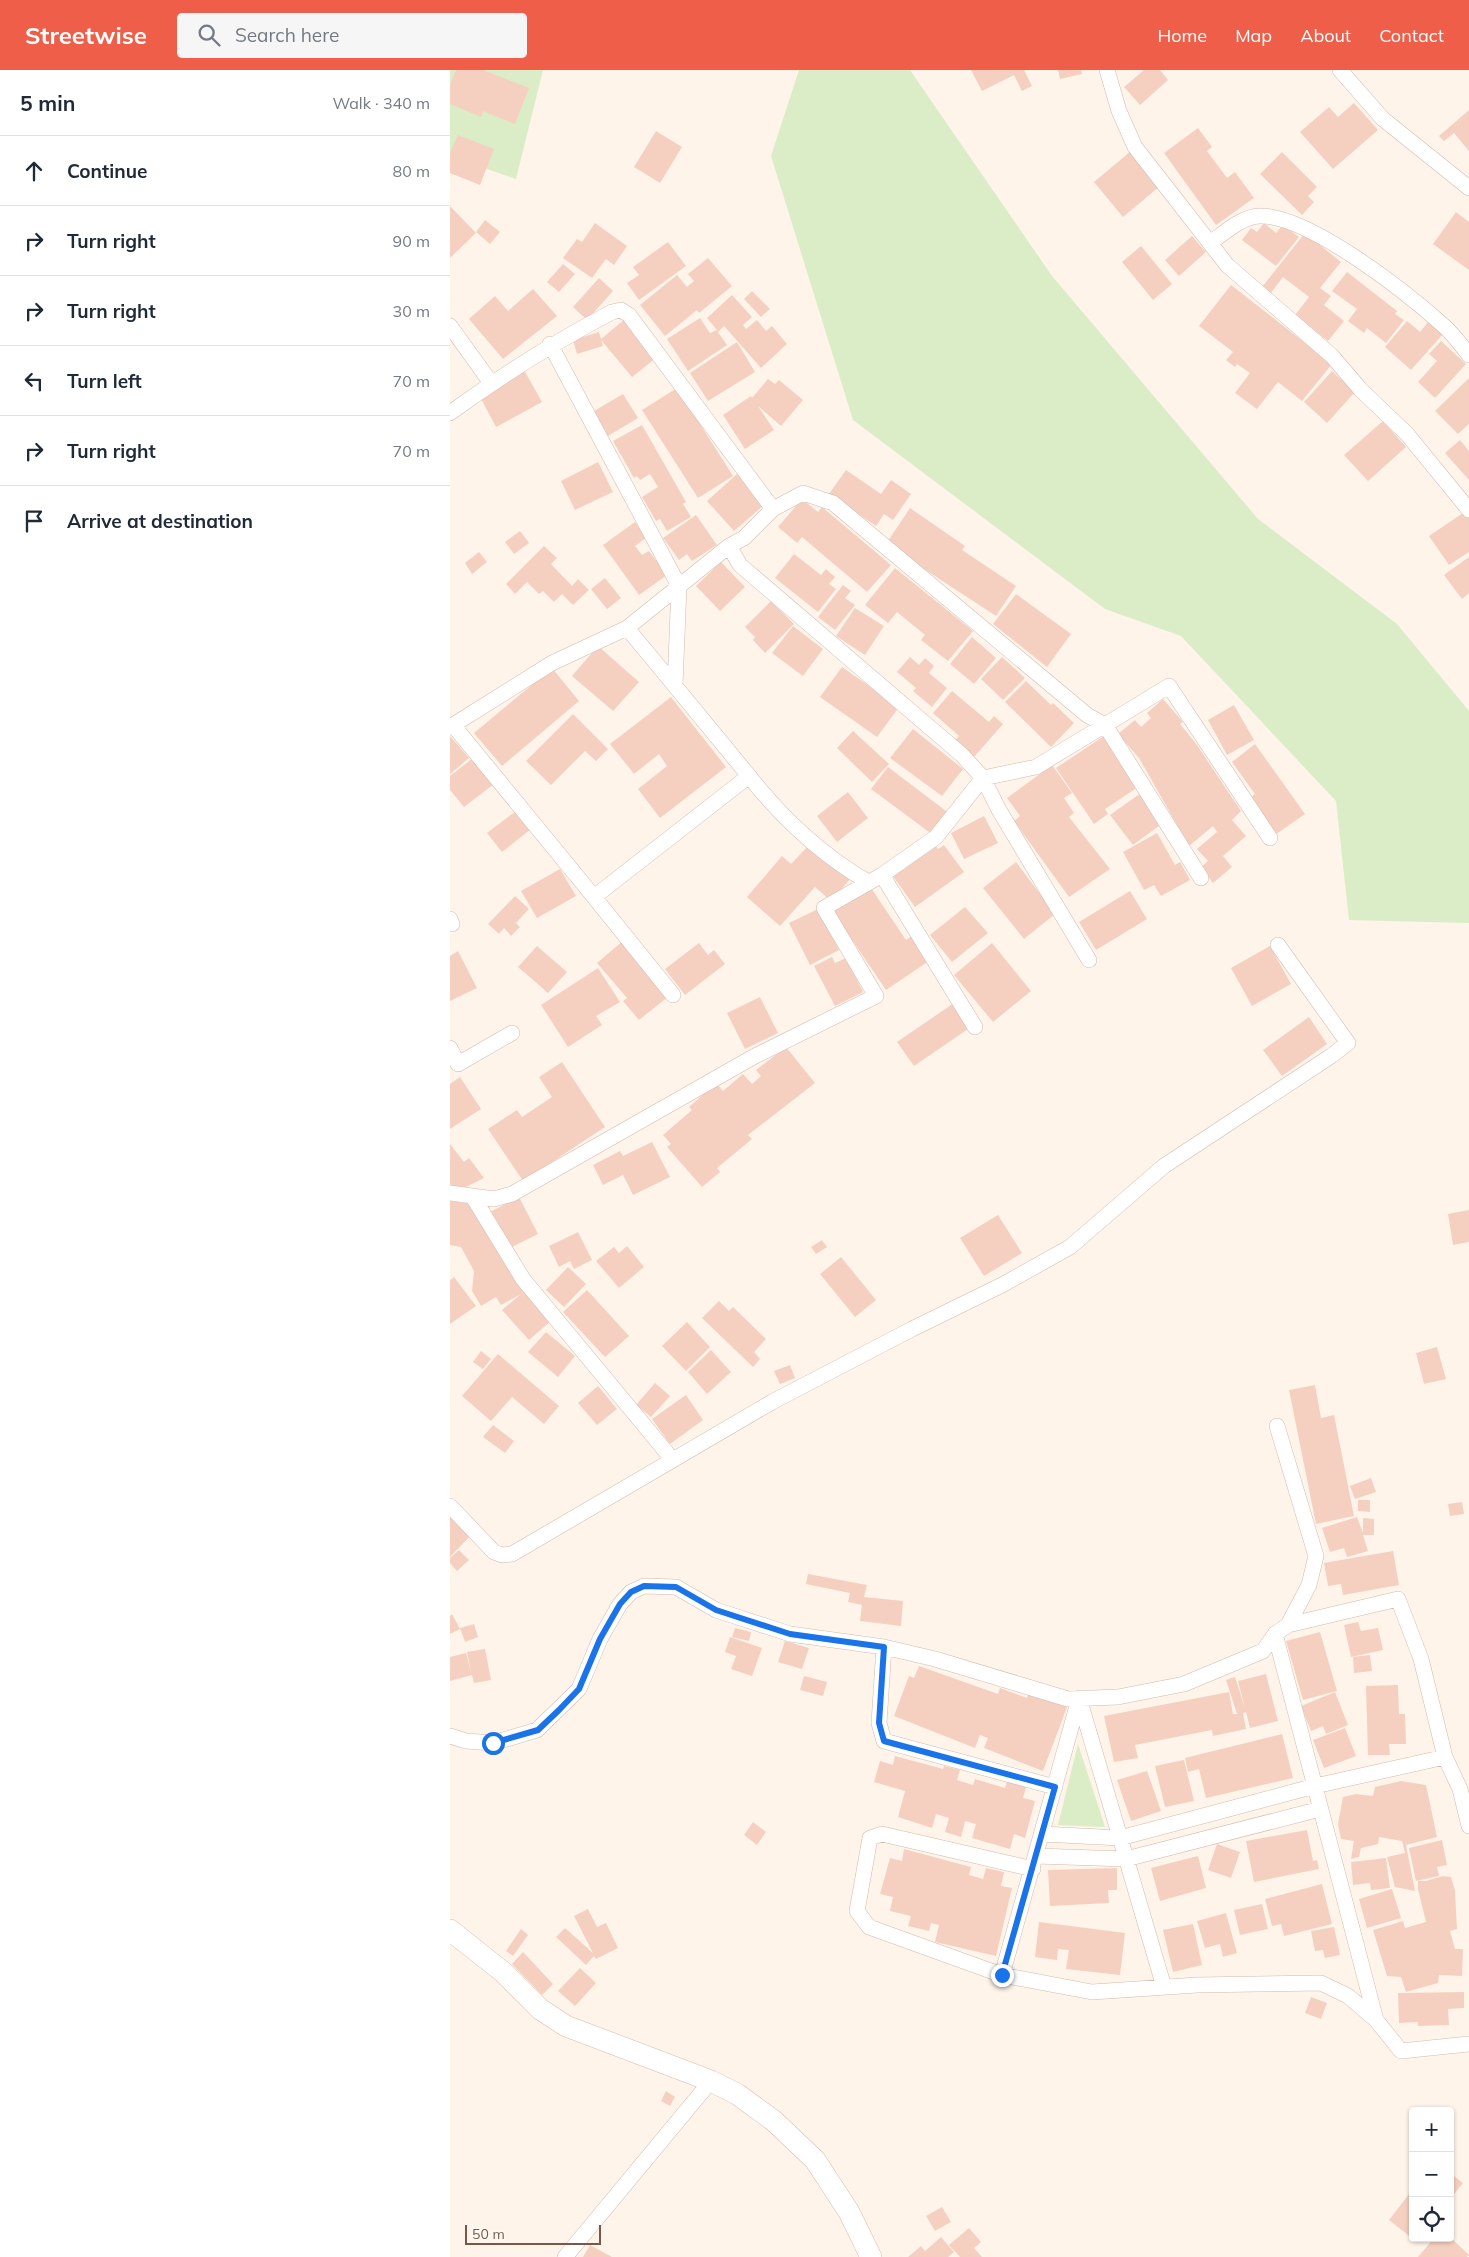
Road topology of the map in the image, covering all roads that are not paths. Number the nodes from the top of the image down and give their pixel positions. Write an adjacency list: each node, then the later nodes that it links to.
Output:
1 (1107, 70): 4 (street)
2 (1340, 70): 3 (street)
3 (1469, 188)
4 (1210, 243): 6 (street); 13 (street)
5 (450, 326): 10 (street)
6 (1445, 327): 7 (street); 9 (street)
7 (1469, 340)
8 (550, 344): 10 (street); 12 (street); 15 (street)
9 (1469, 355)
10 (491, 383): 11 (street)
11 (450, 413)
12 (773, 509): 14 (street); 18 (street)
13 (1469, 510)
14 (728, 546): 15 (street); 21 (street)
15 (679, 586): 16 (street); 17 (street)
16 (627, 628): 17 (street); 19 (street)
17 (675, 686): 20 (street)
18 (1104, 725): 21 (street); 22 (street); 24 (street)
19 (452, 726): 26 (street)
20 (749, 776): 25 (street); 26 (street)
21 (984, 778): 23 (street); 28 (street)
22 (1270, 838)
23 (882, 875): 25 (street); 30 (street)
24 (1201, 878)
25 (868, 882): 34 (street)
26 (594, 897): 29 (street)
27 (1278, 944): 36 (street)
28 (1088, 960)
29 (673, 995)
30 (975, 1026)
31 (512, 1033): 32 (street)
32 (450, 1048)
33 (450, 1193): 34 (street)
34 (473, 1197): 36 (street)
35 (1277, 1426): 38 (street)
36 (672, 1459): 37 (street)
37 (450, 1506)
38 (1288, 1626): 39 (street); 43 (street)
39 (1275, 1634): 41 (street); 44 (street)
40 (884, 1647): 41 (street); 42 (street); 45 (street)
41 (1079, 1698): 45 (street); 49 (street)
42 (450, 1736)
43 (1446, 1758): 44 (street); 47 (street)
44 (1315, 1786): 46 (street); 49 (street)
45 (1055, 1787): 48 (street)
46 (1320, 1809): 50 (street); 55 (street)
47 (1469, 1826)
48 (1042, 1834): 49 (street); 51 (street)
49 (1120, 1838): 50 (street)
50 (1126, 1859): 51 (street); 54 (street)
51 (1034, 1863): 53 (street); 53 (street)
52 (450, 1930): 57 (street)
53 (1002, 1975): 54 (street)
54 (1164, 1987): 55 (street)
55 (1376, 2020): 56 (street)
56 (1469, 2044)
57 (711, 2081): 58 (street); 59 (street)
58 (565, 2257)
59 (870, 2257)

